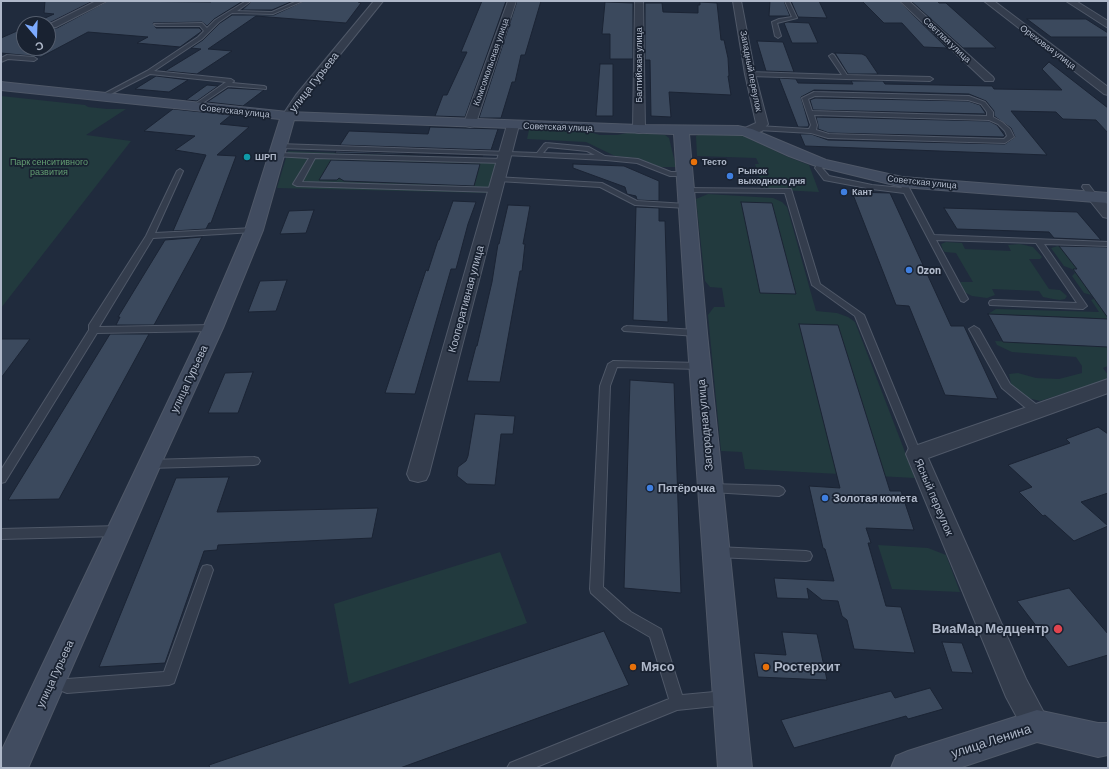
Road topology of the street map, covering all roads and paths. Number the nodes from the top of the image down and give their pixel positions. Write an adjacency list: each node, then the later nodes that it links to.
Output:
1 (103, 1): 13 (street)
2 (249, 1): 12 (lane)
3 (301, 1): 12 (lane)
4 (379, 1): 33 (street, улица Гурьева)
5 (512, 1): 35 (street, Комсомольская улица)
6 (639, 1): 37 (street, Балтийская улица)
7 (737, 1): 22 (street, Западный переулок)
8 (787, 1): 17 (lane)
9 (904, 1): 25 (street, Светлая улица)
10 (988, 1): 29 (street, Ореховая улица)
11 (1070, 1): 15 (street)
12 (231, 12): 16 (lane)
13 (56, 24)
14 (156, 25): 16 (lane)
15 (1108, 25)
16 (206, 31): 21 (lane)
17 (778, 36)
18 (832, 56): 23 (lane)
19 (34, 59): 20 (lane)
20 (1, 60)
21 (150, 72): 26 (lane); 30 (lane)
22 (750, 74): 23 (lane); 39 (street, Западный переулок)
23 (846, 77): 24 (lane)
24 (930, 79)
25 (989, 80)
26 (226, 84): 28 (lane); 31 (lane)
27 (1, 86): 30 (street, Советская улица)
28 (264, 88)
29 (1108, 92)
30 (101, 97): 31 (street, Советская улица)
31 (194, 107): 33 (street, Советская улица)
32 (811, 113): 34 (lane); 34 (lane); 40 (lane)
33 (288, 116): 35 (street, Советская улица); 41 (street, улица Гурьева)
34 (990, 118): 40 (lane)
35 (470, 123): 36 (street, Советская улица)
36 (513, 125): 37 (street, Советская улица); 43 (street, Кооперативная улица)
37 (639, 129): 38 (street, Советская улица)
38 (681, 129): 39 (street, Советская улица); 47 (street, Загородная улица)
39 (753, 130): 40 (lane); 46 (street, Советская улица)
40 (812, 131)
41 (278, 151): 42 (lane); 43 (lane); 50 (street, улица Гурьева)
42 (313, 156): 43 (lane); 45 (lane)
43 (504, 157): 45 (street, Кооперативная улица); 47 (lane)
44 (180, 172): 51 (lane)
45 (497, 184): 47 (lane); 68 (street, Кооперативная улица)
46 (905, 186): 48 (street, Советская улица); 52 (lane)
47 (686, 190): 61 (street, Загородная улица); 65 (lane)
48 (1096, 194): 49 (street)
49 (1108, 214)
50 (254, 230): 51 (lane); 57 (street, улица Гурьева)
51 (150, 236): 60 (lane)
52 (932, 237): 53 (lane); 55 (lane)
53 (1038, 241): 54 (lane); 56 (lane)
54 (1108, 244)
55 (964, 299)
56 (993, 303)
57 (213, 328): 60 (lane); 67 (street, улица Гурьева)
58 (627, 329): 61 (lane)
59 (974, 329): 64 (lane)
60 (94, 330): 69 (lane)
61 (697, 333): 62 (street, Загородная улица)
62 (700, 366): 70 (street, Загородная улица); 79 (lane)
63 (1108, 386): 64 (street, Ясный переулок)
64 (1037, 411): 65 (street, Ясный переулок)
65 (916, 454): 80 (street, Ясный переулок)
66 (254, 461): 67 (lane)
67 (149, 464): 72 (street, улица Гурьева)
68 (418, 474)
69 (1, 478)
70 (711, 488): 71 (lane); 74 (street, Загородная улица)
71 (779, 491)
72 (119, 531): 73 (lane); 82 (street, улица Гурьева)
73 (1, 534)
74 (716, 552): 75 (lane); 78 (street, Загородная улица)
75 (806, 556)
76 (207, 570): 77 (lane)
77 (67, 686)
78 (729, 698): 79 (lane); 84 (street, Загородная улица)
79 (677, 703): 83 (lane)
80 (1036, 726): 81 (street, улица Ленина); 85 (street, улица Ленина)
81 (1105, 744)
82 (11, 768)
83 (515, 768)
84 (735, 768)
85 (908, 768)

